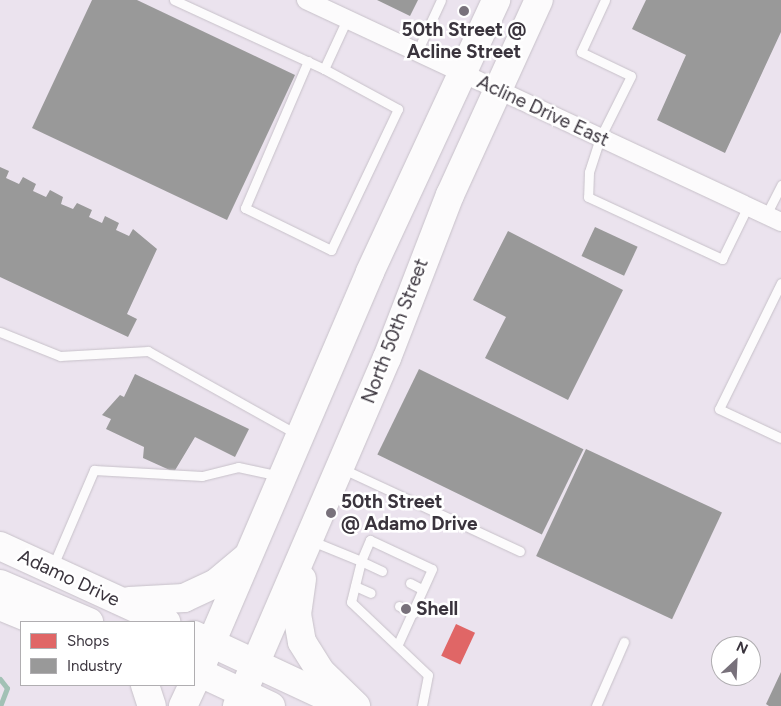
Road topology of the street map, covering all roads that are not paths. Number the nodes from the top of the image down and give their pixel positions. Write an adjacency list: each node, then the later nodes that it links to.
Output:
1 (174, 0): 9 (lane)
2 (441, 0): 8 (lane)
3 (539, 0): 12 (main road, North 50th Street)
4 (605, 0): 13 (lane)
5 (311, 1): 7 (street, Acline Drive East)
6 (494, 1): 11 (main road)
7 (346, 19): 8 (street, Acline Drive East); 10 (lane)
8 (417, 52): 11 (street, Acline Drive East)
9 (308, 61): 10 (lane); 10 (lane)
10 (324, 69)
11 (462, 73): 12 (street, Acline Drive East); 19 (main road)
12 (498, 90): 13 (street, Acline Drive East); 21 (main road, North 50th Street)
13 (600, 138): 15 (street, Acline Drive East); 15 (lane)
14 (781, 185): 16 (lane)
15 (748, 206): 16 (street, Acline Drive East)
16 (774, 218)
17 (781, 283): 20 (lane)
18 (0, 332): 19 (lane)
19 (300, 436): 22 (main road)
20 (781, 438)
21 (341, 467): 23 (main road, North 50th Street); 25 (lane)
22 (282, 476): 26 (main road); 28 (lane)
23 (307, 545): 27 (lane); 45 (main road, North 50th Street); 54 (main road)
24 (0, 546): 28 (main road, Adamo Drive)
25 (520, 551)
26 (249, 555): 35 (main road); 42 (main road)
27 (361, 561): 29 (lane); 32 (lane); 33 (lane)
28 (52, 570): 35 (main road, Adamo Drive)
29 (382, 571)
30 (410, 583): 33 (lane)
31 (0, 584): 40 (main road, Adamo Drive)
32 (355, 586): 34 (lane); 44 (lane)
33 (422, 589): 38 (lane)
34 (371, 593)
35 (119, 601): 41 (main road, Adamo Drive)
36 (0, 606): 39 (main road)
37 (399, 606): 38 (lane)
38 (413, 613): 44 (lane)
39 (38, 621)
40 (87, 621)
41 (164, 621)
42 (203, 639): 45 (main road); 46 (main road)
43 (624, 642): 56 (lane)
44 (398, 644): 55 (lane)
45 (256, 664): 49 (main road, North 50th Street); 53 (main road)
46 (195, 678): 49 (main road)
47 (145, 686): 50 (main road)
48 (192, 686): 51 (main road)
49 (240, 700): 52 (main road)
50 (152, 706)
51 (183, 706)
52 (271, 706)
53 (348, 706)
54 (356, 706)
55 (422, 706)
56 (596, 706)

